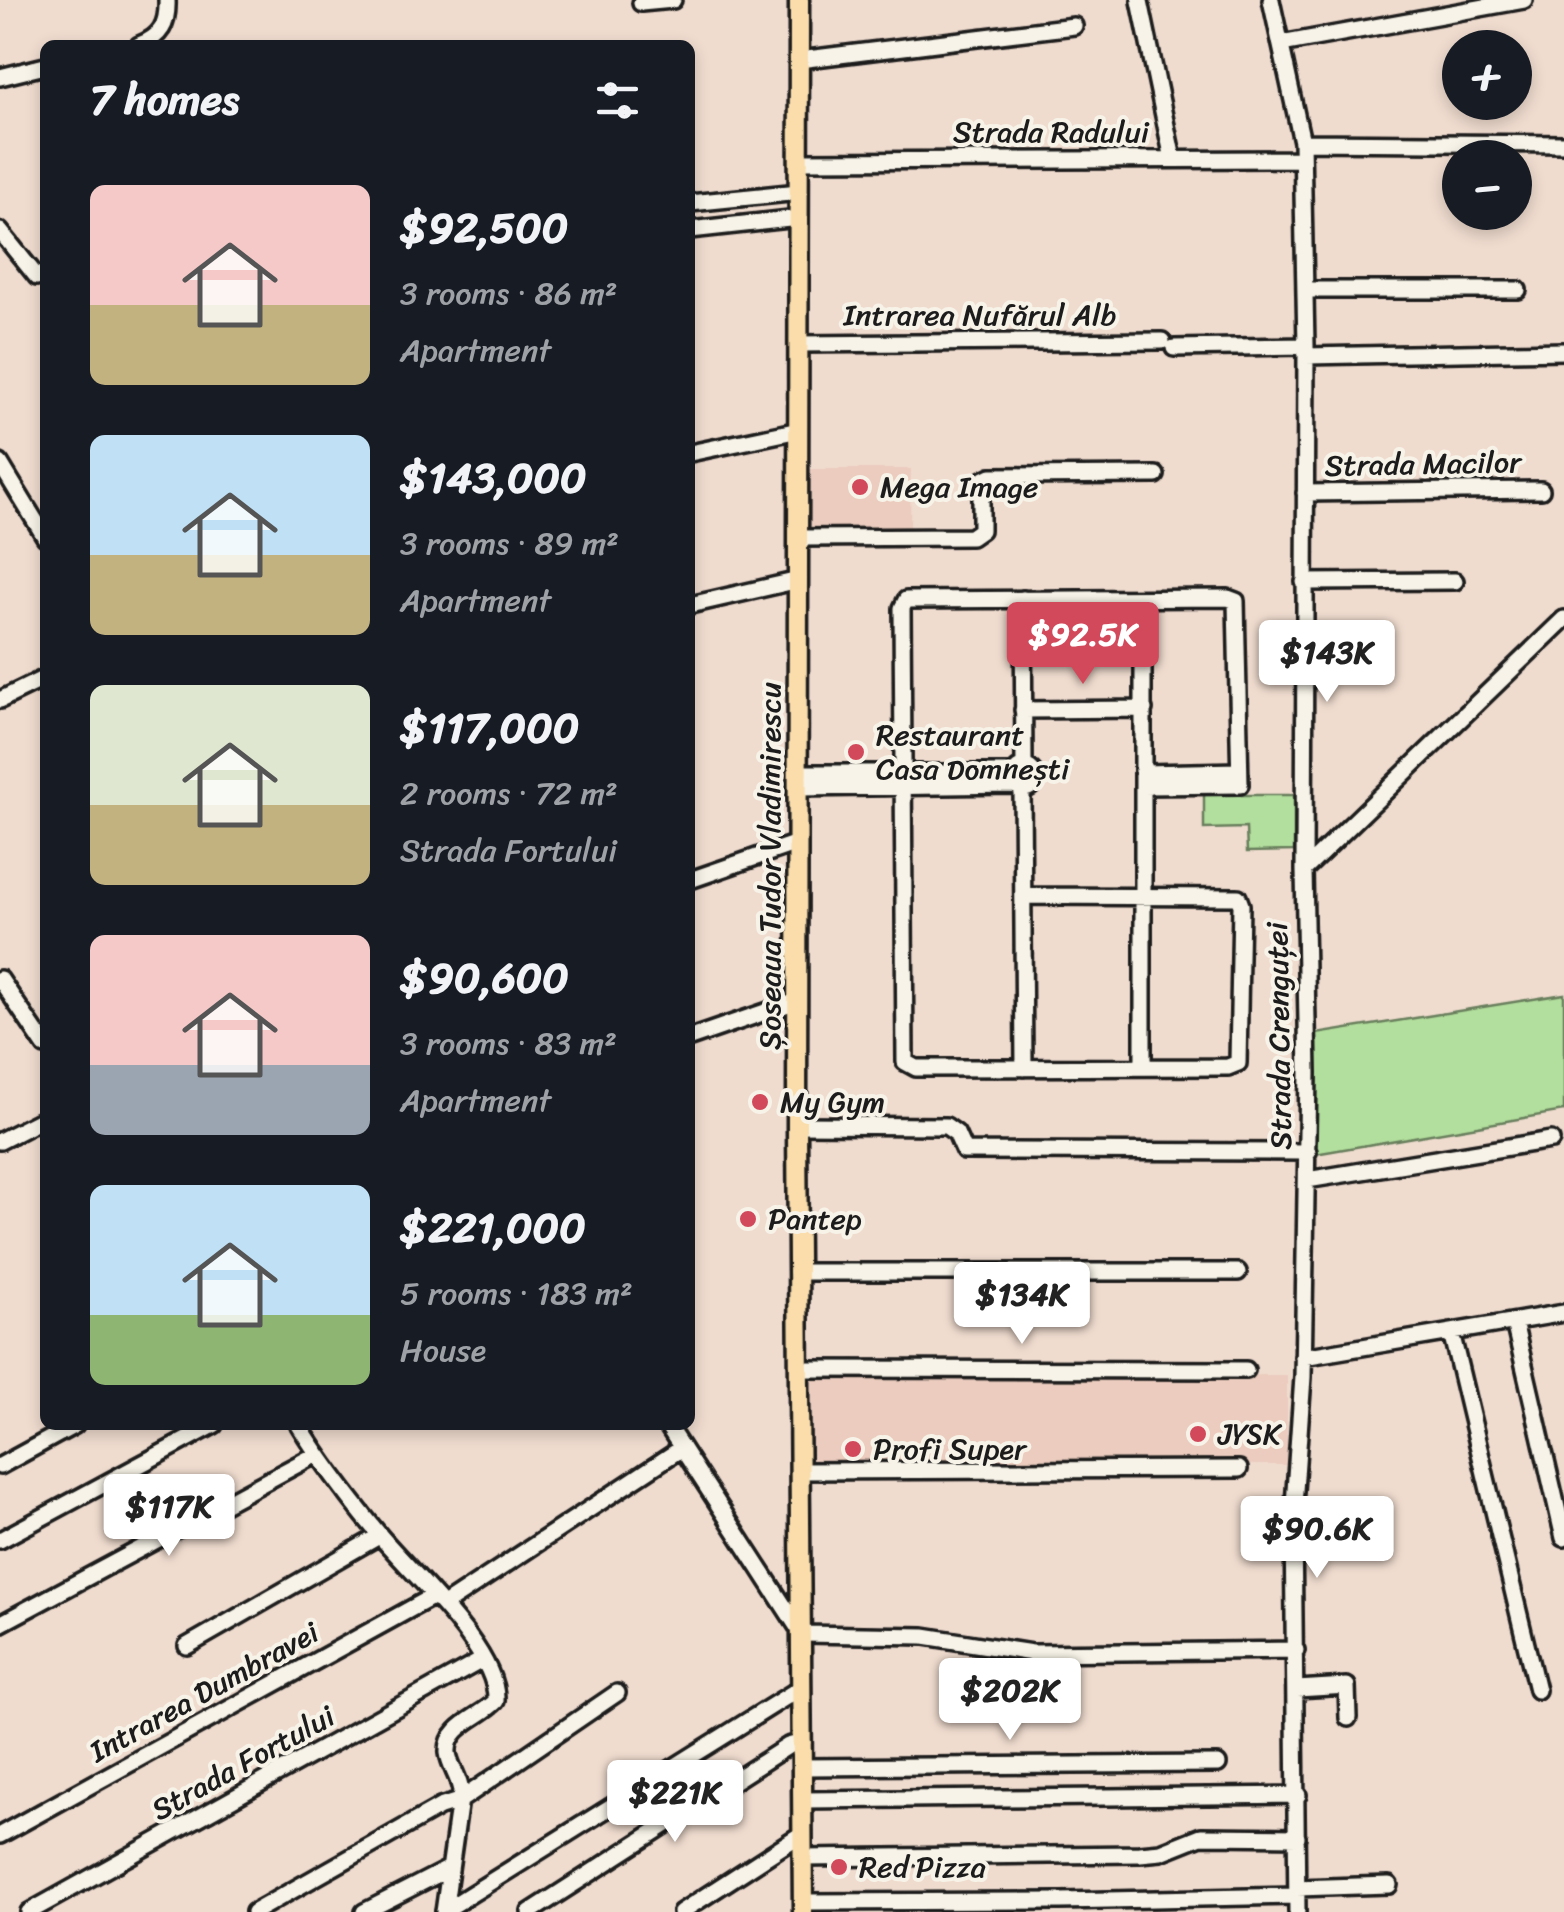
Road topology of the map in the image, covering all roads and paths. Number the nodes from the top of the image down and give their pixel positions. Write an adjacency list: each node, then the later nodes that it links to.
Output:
1 (167, 0): 9 (street)
2 (673, 0): 7 (street)
3 (799, 0): 11 (main road, Șoseaua Tudor Vladimirescu)
4 (1271, 0): 10 (street, Strada Crenguței)
5 (1524, 0): 10 (street)
6 (1140, 1): 16 (street)
7 (641, 3)
8 (1074, 26): 11 (street)
9 (151, 40)
10 (1282, 44): 15 (street, Strada Crenguței)
11 (799, 60): 17 (main road, Șoseaua Tudor Vladimirescu)
12 (40, 67): 13 (street)
13 (0, 77)
14 (1564, 144): 15 (street, Strada Radului)
15 (1302, 151): 16 (street, Strada Radului); 24 (street, Strada Crenguței)
16 (1173, 160): 17 (street, Strada Radului)
17 (799, 161): 18 (main road, Șoseaua Tudor Vladimirescu)
18 (799, 192): 19 (street); 20 (main road, Șoseaua Tudor Vladimirescu)
19 (695, 202)
20 (799, 218): 21 (street); 26 (main road, Șoseaua Tudor Vladimirescu)
21 (695, 229)
22 (0, 231): 23 (street)
23 (37, 278)
24 (1305, 290): 25 (street); 27 (street, Strada Crenguței)
25 (1518, 290)
26 (798, 344): 27 (street, Intrarea Nufărul Alb); 29 (main road, Șoseaua Tudor Vladimirescu)
27 (1306, 351): 28 (street, Intrarea Nufărul Alb); 34 (street, Strada Crenguței)
28 (1564, 351)
29 (799, 430): 30 (street); 36 (main road, Șoseaua Tudor Vladimirescu)
30 (695, 451)
31 (0, 463): 35 (street)
32 (1156, 475): 36 (street)
33 (1541, 490): 34 (street, Strada Macilor)
34 (1305, 493): 38 (street, Strada Crenguței)
35 (40, 529)
36 (799, 538): 37 (main road, Șoseaua Tudor Vladimirescu)
37 (799, 580): 42 (street); 51 (main road, Șoseaua Tudor Vladimirescu)
38 (1304, 582): 39 (street); 53 (street, Strada Crenguței)
39 (1455, 582)
40 (1023, 599): 41 (street); 46 (street); 49 (street)
41 (1143, 599): 47 (street); 50 (street)
42 (695, 604)
43 (1564, 619): 53 (street)
44 (40, 680): 45 (street)
45 (0, 700)
46 (1023, 710): 47 (street); 48 (street)
47 (1144, 710): 50 (street)
48 (1019, 778): 49 (street); 55 (street)
49 (903, 779): 51 (street); 61 (street)
50 (1144, 779): 56 (street)
51 (798, 781): 52 (main road, Șoseaua Tudor Vladimirescu)
52 (798, 844): 54 (street); 58 (main road, Șoseaua Tudor Vladimirescu)
53 (1304, 870): 67 (street, Strada Crenguței)
54 (695, 878)
55 (1024, 896): 56 (street); 61 (street)
56 (1143, 897): 62 (street); 62 (street)
57 (0, 979): 60 (street)
58 (797, 1001): 59 (street); 64 (main road, Șoseaua Tudor Vladimirescu)
59 (695, 1036)
60 (40, 1038)
61 (1024, 1068): 62 (street)
62 (1143, 1068)
63 (40, 1121): 66 (street)
64 (797, 1125): 67 (street); 69 (main road, Șoseaua Tudor Vladimirescu)
65 (1551, 1140): 68 (street)
66 (0, 1141)
67 (1308, 1152): 68 (street, Strada Crenguței)
68 (1307, 1180): 74 (street, Strada Crenguței)
69 (798, 1272): 70 (street); 75 (main road, Șoseaua Tudor Vladimirescu)
70 (1238, 1272)
71 (1564, 1313): 72 (street)
72 (1514, 1322): 73 (street); 87 (street)
73 (1452, 1332): 74 (street); 97 (street)
74 (1303, 1357): 93 (street, Strada Crenguței)
75 (798, 1369): 76 (street); 85 (main road, Șoseaua Tudor Vladimirescu)
76 (1246, 1370)
77 (67, 1430): 83 (street)
78 (205, 1430): 88 (street)
79 (302, 1430): 82 (street)
80 (670, 1430): 81 (street)
81 (682, 1448): 89 (street, Intrarea Dumbravei); 91 (street)
82 (317, 1454): 86 (street); 90 (street)
83 (0, 1466)
84 (1238, 1469): 85 (street)
85 (799, 1471): 91 (main road, Șoseaua Tudor Vladimirescu)
86 (379, 1536): 89 (street); 92 (street)
87 (1564, 1538)
88 (0, 1540)
89 (442, 1598): 94 (street); 107 (street, Intrarea Dumbravei)
90 (0, 1624)
91 (802, 1634): 93 (street); 95 (main road, Șoseaua Tudor Vladimirescu)
92 (187, 1646)
93 (1296, 1650): 96 (street, Strada Crenguței)
94 (482, 1660): 105 (street); 115 (street, Strada Fortului)
95 (802, 1687): 100 (main road, Șoseaua Tudor Vladimirescu); 114 (street)
96 (1297, 1689): 99 (street); 103 (street, Strada Crenguței)
97 (1537, 1690)
98 (617, 1693): 105 (street)
99 (1348, 1718)
100 (803, 1742): 102 (main road, Șoseaua Tudor Vladimirescu); 118 (street)
101 (1218, 1764): 102 (street)
102 (803, 1768): 104 (main road, Șoseaua Tudor Vladimirescu)
103 (1298, 1795): 104 (street); 108 (street, Strada Crenguței)
104 (803, 1800): 106 (main road, Șoseaua Tudor Vladimirescu)
105 (459, 1802): 110 (street); 116 (street)
106 (803, 1832): 109 (main road, Șoseaua Tudor Vladimirescu); 119 (street)
107 (0, 1835)
108 (1297, 1838): 109 (street); 112 (street, Strada Crenguței)
109 (803, 1858): 113 (main road, Șoseaua Tudor Vladimirescu)
110 (448, 1869): 114 (street); 117 (street)
111 (1389, 1884): 112 (street)
112 (1297, 1899): 113 (street)
113 (803, 1907)
114 (444, 1911)
115 (29, 1912)
116 (254, 1912)
117 (364, 1912)
118 (530, 1912)
119 (681, 1912)

